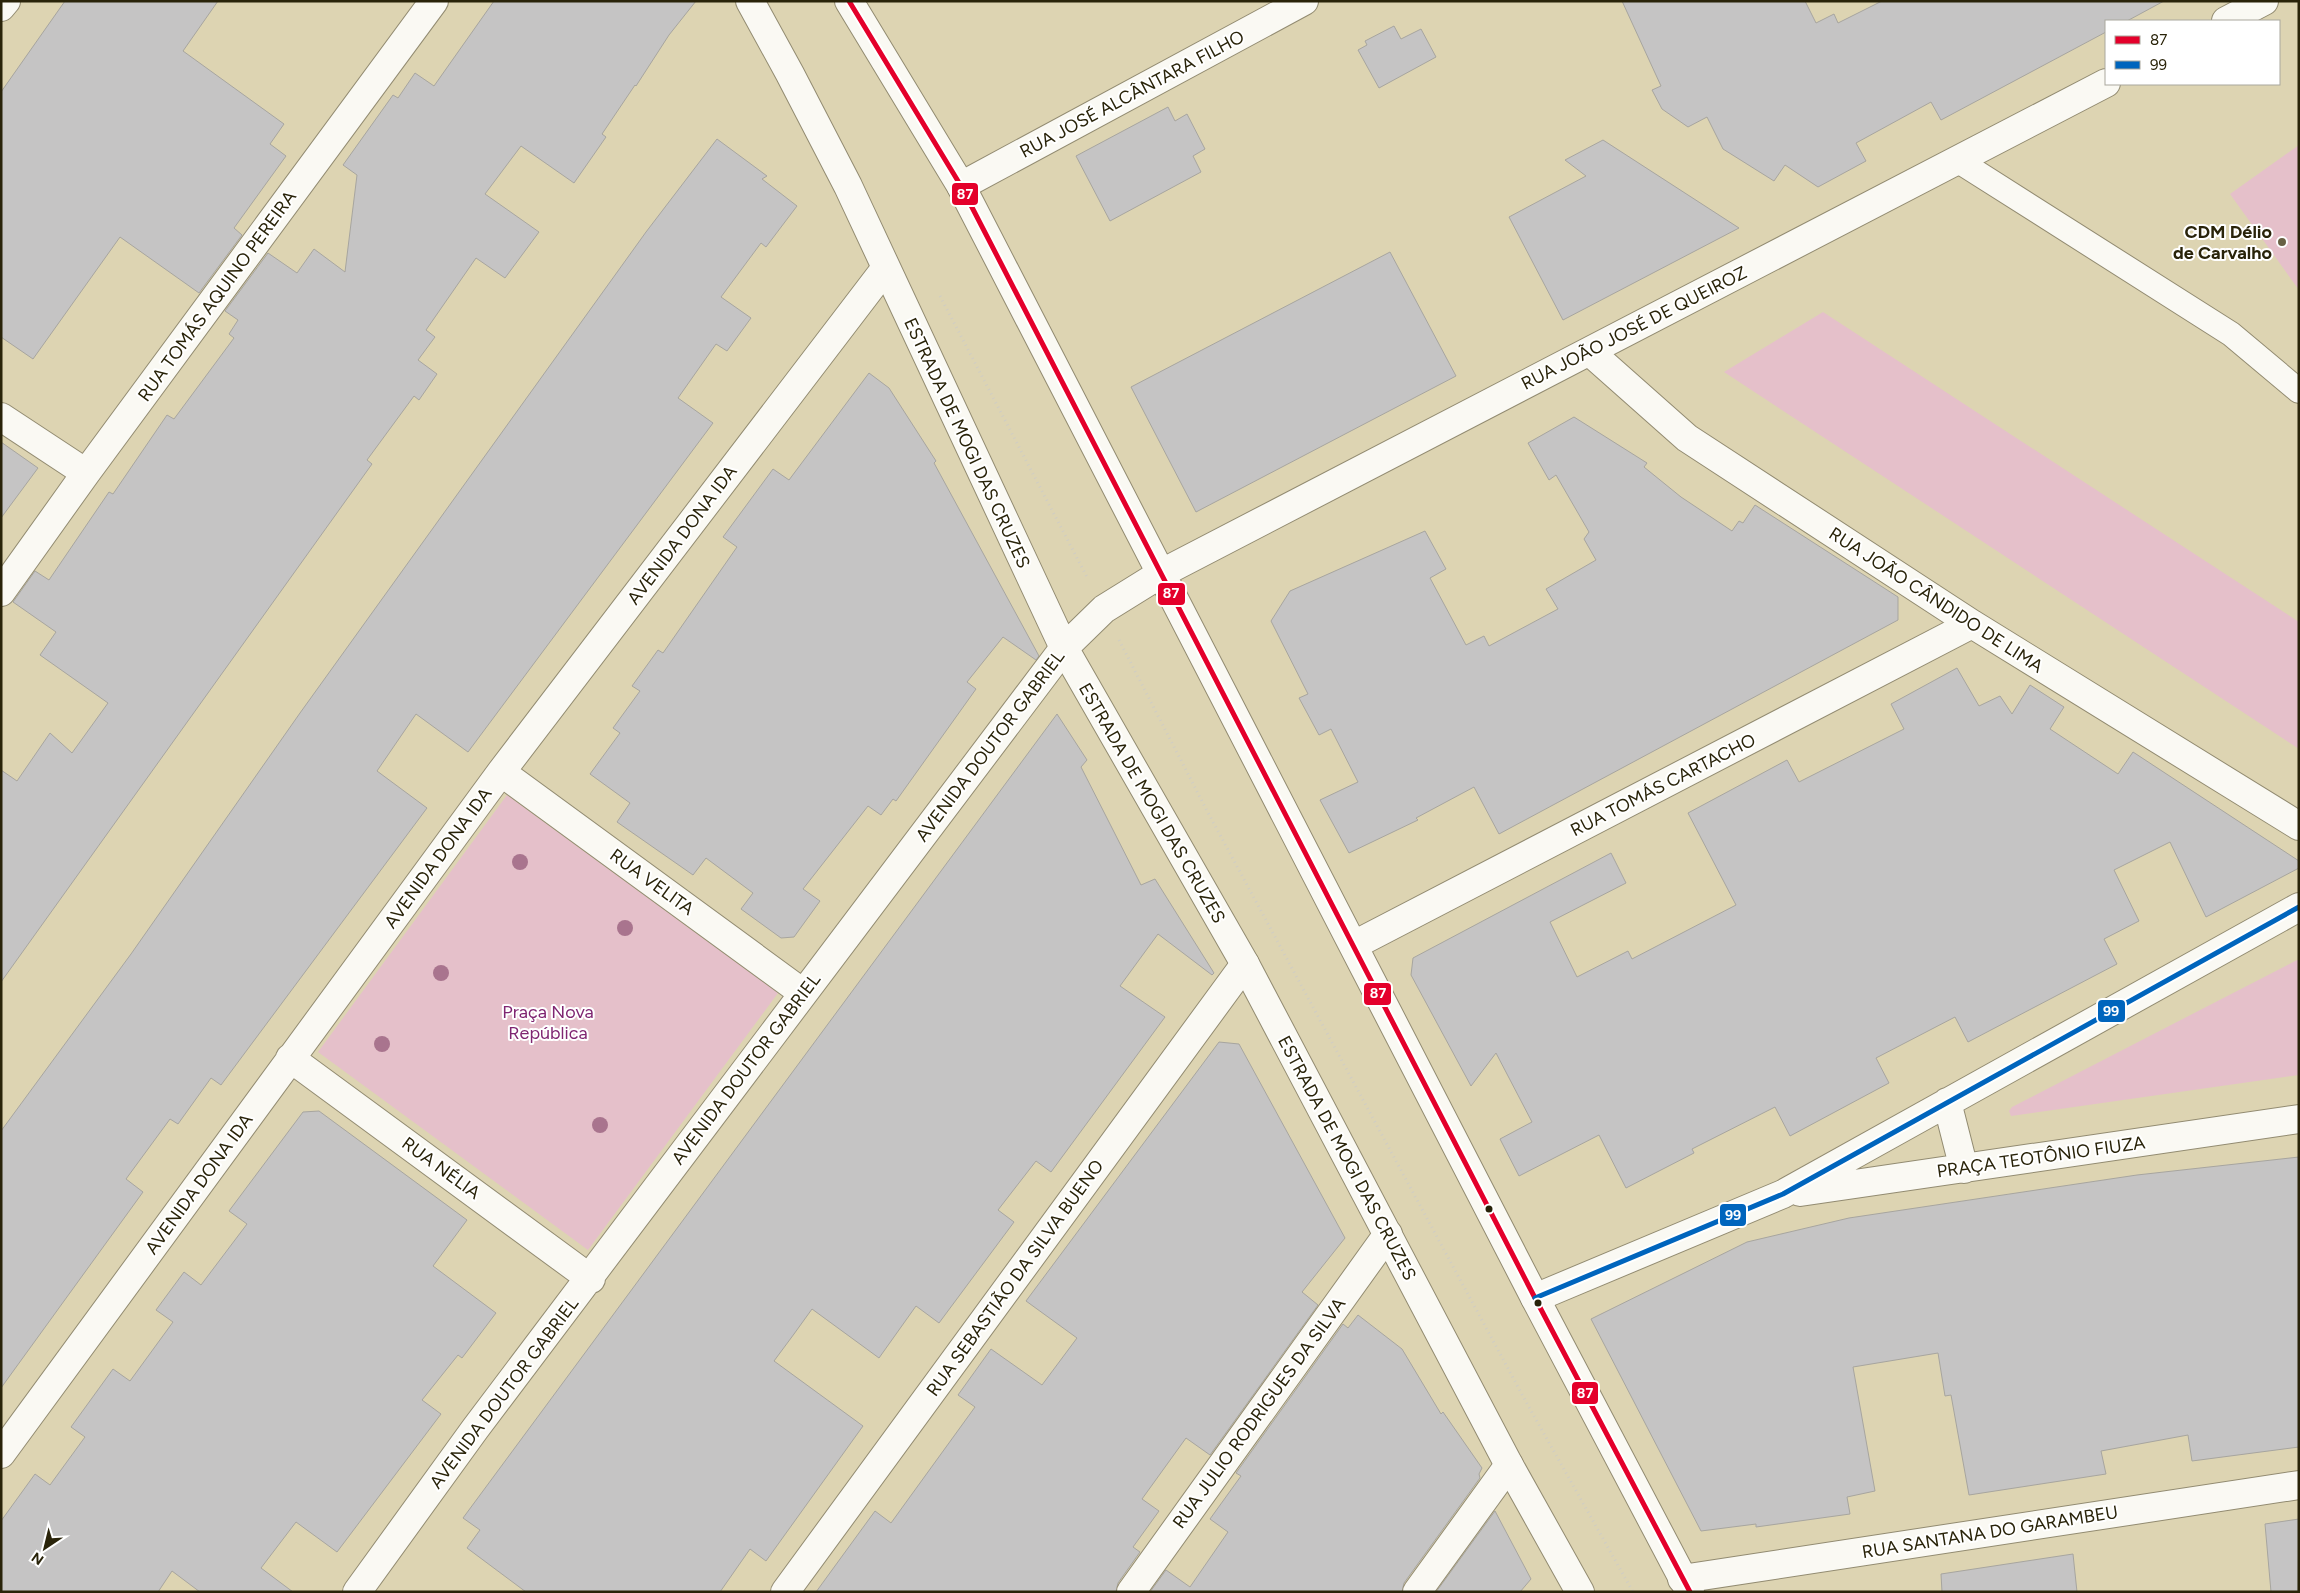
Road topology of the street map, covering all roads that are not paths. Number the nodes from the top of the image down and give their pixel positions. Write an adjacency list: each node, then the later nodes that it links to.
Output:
1 (6, 1): 7 (street)
2 (434, 1): 16 (street, RUA TOMÁS AQUINO PEREIRA)
3 (750, 1): 12 (street, ESTRADA DE MOGI DAS CRUZES)
4 (850, 1): 11 (street)
5 (1304, 1): 11 (street, RUA JOSÉ ALCÂNTARA FILHO)
6 (2264, 1): 8 (street)
7 (1, 7)
8 (2228, 20)
9 (2105, 84): 10 (street, RUA JOÃO JOSÉ DE QUEIROZ)
10 (1958, 160): 13 (street, RUA JOÃO JOSÉ DE QUEIROZ); 14 (lane)
11 (961, 186): 17 (street)
12 (885, 269): 20 (street, ESTRADA DE MOGI DAS CRUZES); 21 (street, AVENIDA DONA IDA)
13 (1590, 352): 17 (street, RUA JOÃO JOSÉ DE QUEIROZ); 19 (street, RUA JOÃO CÂNDIDO DE LIMA)
14 (2299, 391)
15 (1, 417): 16 (street)
16 (86, 473): 18 (street, RUA TOMÁS AQUINO PEREIRA)
17 (1162, 573): 20 (street, AVENIDA DOUTOR GABRIEL); 24 (street)
18 (1, 592)
19 (1972, 624): 22 (street, RUA JOÃO CÂNDIDO DE LIMA); 24 (street, RUA TOMÁS CARTACHO)
20 (1064, 648): 25 (street, ESTRADA DE MOGI DAS CRUZES); 26 (street, AVENIDA DOUTOR GABRIEL)
21 (501, 772): 26 (street, RUA VELITA); 27 (street, AVENIDA DONA IDA)
22 (2299, 826)
23 (2299, 907): 28 (street)
24 (1354, 945): 34 (street)
25 (1245, 964): 32 (street, ESTRADA DE MOGI DAS CRUZES); 40 (street, RUA SEBASTIÃO DA SILVA BUENO)
26 (803, 992): 33 (street, AVENIDA DOUTOR GABRIEL)
27 (290, 1058): 33 (street, RUA NÉLIA); 35 (street, AVENIDA DONA IDA)
28 (1948, 1102): 30 (street); 31 (street)
29 (2299, 1119): 30 (street, PRAÇA TEOTÔNIO FIUZA)
30 (1964, 1169): 31 (street, PRAÇA TEOTÔNIO FIUZA)
31 (1783, 1194): 34 (street)
32 (1388, 1234): 36 (street, ESTRADA DE MOGI DAS CRUZES); 41 (street, RUA JULIO RODRIGUES DA SILVA)
33 (590, 1279): 39 (street, AVENIDA DOUTOR GABRIEL)
34 (1535, 1298): 38 (street)
35 (1, 1454)
36 (1509, 1465): 42 (street); 43 (street, ESTRADA DE MOGI DAS CRUZES)
37 (2299, 1485): 38 (street, RUA SANTANA DO GARAMBEU)
38 (1686, 1585)
39 (357, 1592)
40 (786, 1592)
41 (1131, 1592)
42 (1417, 1592)
43 (1580, 1592)

